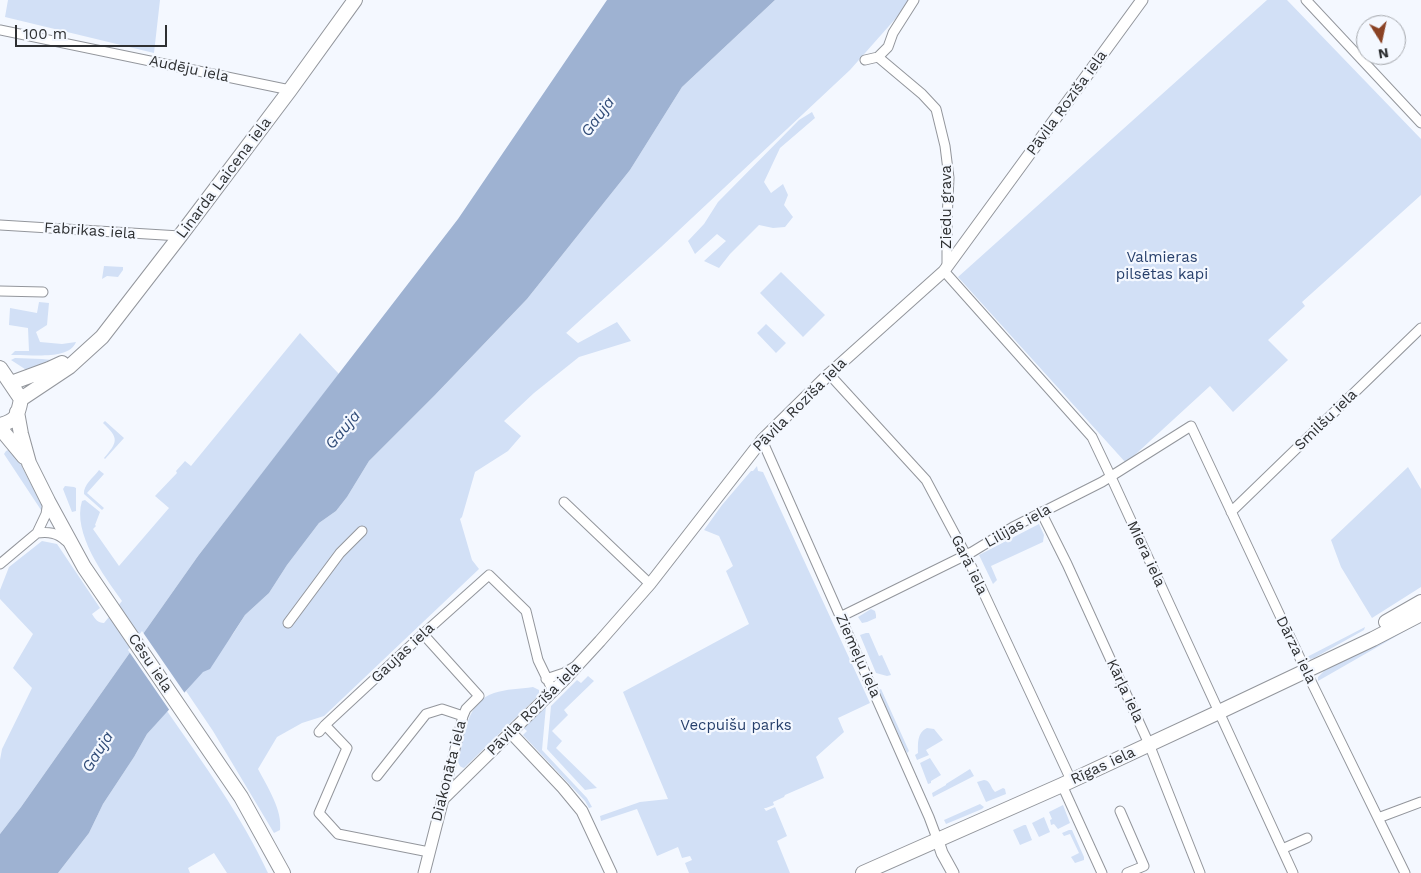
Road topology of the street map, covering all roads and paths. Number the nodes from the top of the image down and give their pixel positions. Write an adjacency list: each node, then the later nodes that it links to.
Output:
1 (355, 0): 8 (main road, Linarda Laicena iela)
2 (914, 0): 6 (street)
3 (1142, 0): 12 (street, Pāvila Rozīša iela)
4 (1306, 0): 9 (street)
5 (0, 30): 8 (street, Audēju iela)
6 (878, 57): 7 (street); 12 (street, Ziedu grava)
7 (865, 60)
8 (290, 90): 11 (main road, Linarda Laicena iela)
9 (1421, 123)
10 (0, 224): 11 (street, Fabrikas iela)
11 (180, 236): 16 (main road, Linarda Laicena iela)
12 (946, 268): 18 (street, Pāvila Rozīša iela); 25 (street, Miera iela)
13 (0, 291): 14 (street)
14 (43, 292)
15 (1421, 328): 29 (street, Smilšu iela)
16 (88, 350): 19 (main road, Linarda Laicena iela); 20 (main road, Linarda Laicena iela)
17 (0, 368): 19 (main road, Cēsu iela)
18 (829, 374): 23 (street, Pāvila Rozīša iela); 33 (street, Garā iela)
19 (11, 383): 20 (main road, Cēsu iela)
20 (19, 405): 21 (main road, Cēsu iela); 24 (main road, Cēsu iela)
21 (0, 426): 24 (main road, Cēsu iela)
22 (1191, 426): 25 (street, Lilijas iela); 29 (street, Dārza iela)
23 (762, 440): 35 (street, Pāvila Rozīša iela); 38 (street, Ziemeļu iela)
24 (30, 463): 26 (main road, Cēsu iela)
25 (1111, 476): 28 (street, Lilijas iela); 46 (street, Miera iela)
26 (48, 501): 31 (street); 32 (main road, Cēsu iela)
27 (564, 502): 35 (street)
28 (1041, 512): 33 (street, Lilijas iela); 51 (street, Kārļa iela)
29 (1231, 512): 43 (street, Dārza iela)
30 (362, 531): 39 (street)
31 (37, 533): 32 (street); 34 (street)
32 (73, 548): 62 (main road, Cēsu iela)
33 (966, 555): 38 (street, Lilijas iela); 53 (street, Garā iela)
34 (0, 564)
35 (652, 582): 42 (street, Pāvila Rozīša iela)
36 (1421, 602): 41 (main road, Rīgas iela)
37 (1421, 614): 41 (main road, Rīgas iela)
38 (840, 616): 59 (street, Ziemeļu iela)
39 (288, 623)
40 (423, 634): 44 (street, Gaujas iela); 47 (street, Diakonāta iela); 48 (street, Gaujas iela)
41 (1341, 654): 43 (main road, Rīgas iela)
42 (578, 665): 44 (street); 45 (street, Pāvila Rozīša iela)
43 (1306, 671): 46 (main road, Rīgas iela); 57 (street, Dārza iela)
44 (546, 679): 45 (street)
45 (553, 691): 50 (street, Pāvila Rozīša iela)
46 (1219, 712): 51 (main road, Rīgas iela); 60 (street, Miera iela)
47 (463, 716): 52 (street); 54 (street, Diakonāta iela)
48 (325, 725): 49 (street, Gaujas iela); 61 (street)
49 (319, 732)
50 (511, 733): 54 (street, Pāvila Rozīša iela); 64 (street)
51 (1150, 744): 53 (main road, Rīgas iela); 69 (street, Kārļa iela)
52 (378, 776)
53 (1067, 783): 59 (main road, Rīgas iela); 67 (street, Garā iela)
54 (443, 798): 61 (street, Diakonāta iela)
55 (1421, 802): 57 (street)
56 (1120, 811): 68 (street)
57 (1378, 818): 71 (street, Dārza iela)
58 (1307, 838): 60 (street)
59 (938, 840): 65 (main road, Rīgas iela); 66 (street, Ziemeļu iela)
60 (1282, 849): 70 (street, Miera iela)
61 (429, 852): 63 (street, Diakonāta iela)
62 (280, 869)
63 (424, 873)
64 (611, 873)
65 (863, 873)
66 (953, 873)
67 (1102, 873)
68 (1127, 873)
69 (1200, 873)
70 (1293, 873)
71 (1405, 873)

